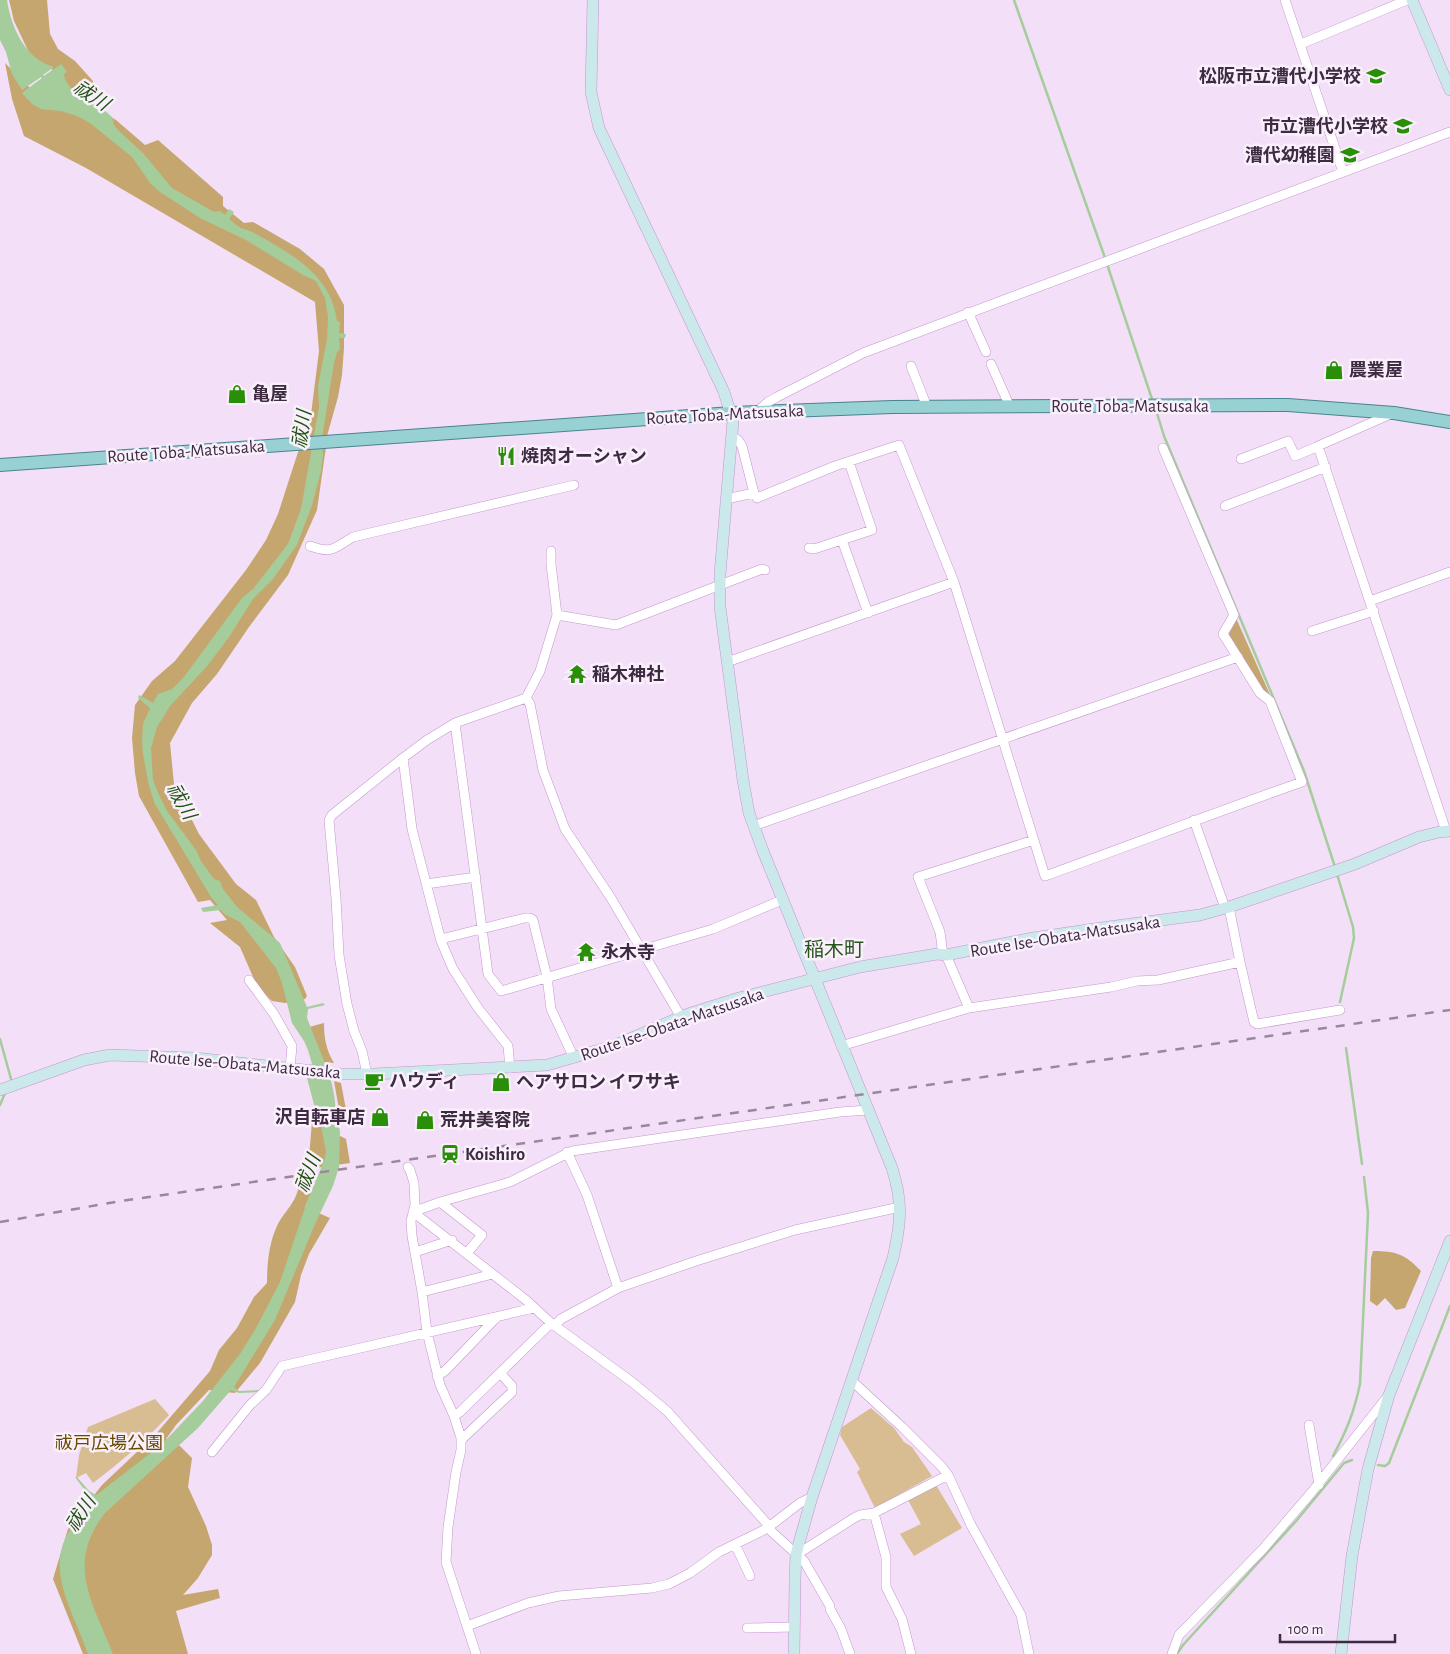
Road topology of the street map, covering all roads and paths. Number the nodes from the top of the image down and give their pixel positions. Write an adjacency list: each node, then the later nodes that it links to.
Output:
1 (592, 0): 15 (main road)
2 (1285, 0): 4 (street)
3 (1413, 0): 4 (street); 5 (main road)
4 (1301, 44): 7 (street)
5 (1450, 90)
6 (1450, 132): 7 (street)
7 (1343, 172): 8 (street)
8 (968, 312): 9 (street); 14 (street)
9 (986, 352)
10 (991, 364): 13 (street)
11 (911, 366): 12 (street)
12 (927, 407): 13 (main road, Route Toba-Matsusaka); 14 (main road, Route Toba-Matsusaka)
13 (1010, 407): 16 (main road, Route Toba-Matsusaka)
14 (757, 412): 15 (main road, Route Toba-Matsusaka)
15 (732, 413): 18 (main road); 23 (main road, Route Toba-Matsusaka)
16 (1394, 413): 17 (main road, Route Toba-Matsusaka); 19 (street)
17 (1450, 422)
18 (732, 436): 26 (street); 27 (main road)
19 (1318, 446): 21 (street); 24 (street)
20 (1163, 448): 42 (street)
21 (1241, 459)
22 (849, 462): 26 (street); 29 (street); 35 (street)
23 (0, 465)
24 (1326, 467): 28 (street); 37 (street)
25 (574, 485): 30 (street)
26 (754, 493): 27 (street)
27 (726, 499): 36 (main road)
28 (1225, 506)
29 (842, 540): 31 (street); 39 (street)
30 (310, 546)
31 (809, 548)
32 (551, 551): 40 (street)
33 (764, 570): 36 (street)
34 (1450, 572): 37 (street)
35 (954, 582): 39 (street); 46 (street)
36 (719, 586): 40 (street); 43 (main road)
37 (1370, 601): 38 (street)
38 (1374, 611): 41 (street); 50 (street)
39 (868, 613): 43 (street)
40 (557, 615): 44 (street)
41 (1312, 631)
42 (1238, 657): 46 (street); 48 (street)
43 (727, 662): 49 (main road)
44 (526, 698): 45 (street); 58 (street)
45 (455, 723): 47 (street); 52 (street)
46 (1002, 739): 49 (street); 51 (street)
47 (403, 758): 53 (street); 71 (street)
48 (1194, 820): 51 (street); 55 (street)
49 (753, 826): 54 (main road)
50 (1448, 831): 55 (main road, Route Ise-Obata-Matsusaka)
51 (1034, 840): 59 (street)
52 (476, 877): 53 (street); 56 (street)
53 (426, 884): 57 (street)
54 (782, 900): 58 (street); 62 (main road)
55 (1227, 908): 59 (main road, Route Ise-Obata-Matsusaka); 60 (street)
56 (483, 929): 57 (street); 61 (street); 61 (street)
57 (441, 939): 70 (street)
58 (641, 951): 61 (street); 66 (street)
59 (944, 955): 62 (main road, Route Ise-Obata-Matsusaka); 64 (street)
60 (1240, 962): 64 (street); 65 (street)
61 (547, 977): 68 (street)
62 (815, 978): 66 (main road, Route Ise-Obata-Matsusaka); 67 (main road)
63 (249, 980): 69 (street)
64 (969, 1008): 67 (street)
65 (1340, 1010)
66 (681, 1017): 68 (main road, Route Ise-Obata-Matsusaka)
67 (841, 1046): 73 (main road)
68 (574, 1058): 70 (main road, Route Ise-Obata-Matsusaka)
69 (292, 1068): 71 (main road, Route Ise-Obata-Matsusaka); 72 (main road, Route Ise-Obata-Matsusaka)
70 (510, 1068): 71 (main road, Route Ise-Obata-Matsusaka)
71 (367, 1074)
72 (0, 1090)
73 (868, 1110): 74 (street); 77 (main road)
74 (567, 1152): 76 (street); 84 (street)
75 (408, 1168): 78 (street)
76 (440, 1202): 78 (street); 82 (street)
77 (900, 1207): 84 (street); 92 (main road)
78 (413, 1212): 79 (street); 81 (street)
79 (452, 1240): 81 (street); 82 (street)
80 (1450, 1241): 93 (main road)
81 (415, 1252): 85 (street)
82 (467, 1252): 83 (street)
83 (493, 1274): 85 (street); 86 (street)
84 (618, 1288): 88 (street)
85 (422, 1292): 89 (street)
86 (534, 1308): 87 (street); 88 (street)
87 (498, 1317): 89 (street); 91 (street)
88 (552, 1324): 90 (street); 102 (street)
89 (427, 1332): 91 (street); 97 (street)
90 (500, 1373): 94 (street); 96 (street)
91 (437, 1376): 94 (street)
92 (851, 1380): 98 (street); 100 (main road)
93 (1389, 1395): 99 (street); 115 (main road)
94 (454, 1416): 96 (street)
95 (1309, 1425): 99 (street)
96 (461, 1440): 106 (street)
97 (212, 1452)
98 (948, 1474): 101 (street); 113 (street)
99 (1319, 1485): 114 (street)
100 (812, 1497): 102 (street); 104 (main road)
101 (874, 1513): 104 (street); 112 (street)
102 (769, 1526): 103 (street); 104 (street)
103 (736, 1544): 105 (street); 106 (street)
104 (796, 1555): 107 (main road); 111 (street)
105 (750, 1576)
106 (467, 1626): 109 (street)
107 (794, 1627): 108 (street); 110 (main road)
108 (747, 1628)
109 (476, 1654)
110 (794, 1654)
111 (850, 1654)
112 (911, 1654)
113 (1028, 1654)
114 (1172, 1654)
115 (1341, 1654)

